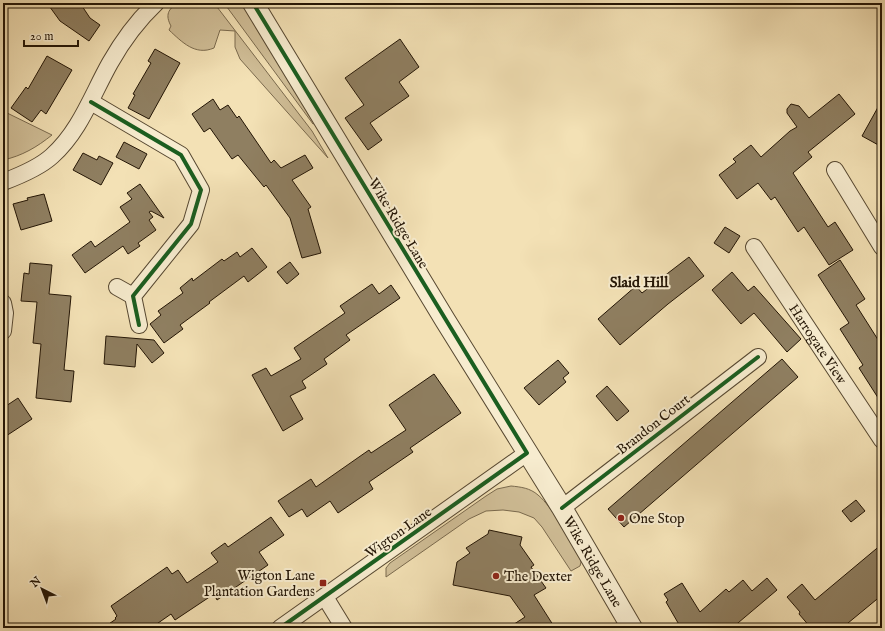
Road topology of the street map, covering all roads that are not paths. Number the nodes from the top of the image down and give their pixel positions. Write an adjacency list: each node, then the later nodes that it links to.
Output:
1 (156, 3): 3 (street)
2 (253, 3): 15 (street, Wike Ridge Lane)
3 (91, 102): 5 (street); 9 (street)
4 (835, 170): 7 (street)
5 (3, 182)
6 (754, 247): 14 (street, Harrogate View)
7 (882, 247)
8 (117, 287): 9 (street)
9 (133, 296): 11 (street)
10 (3, 303): 12 (street)
11 (139, 325)
12 (3, 331)
13 (758, 357): 16 (street, Brandon Court)
14 (882, 440)
15 (528, 453): 16 (street, Wike Ridge Lane); 17 (street, Wigton Lane)
16 (562, 508): 20 (street, Wike Ridge Lane)
17 (325, 597): 18 (street, Wigton Lane); 19 (street)
18 (280, 628)
19 (344, 628)
20 (632, 628)

